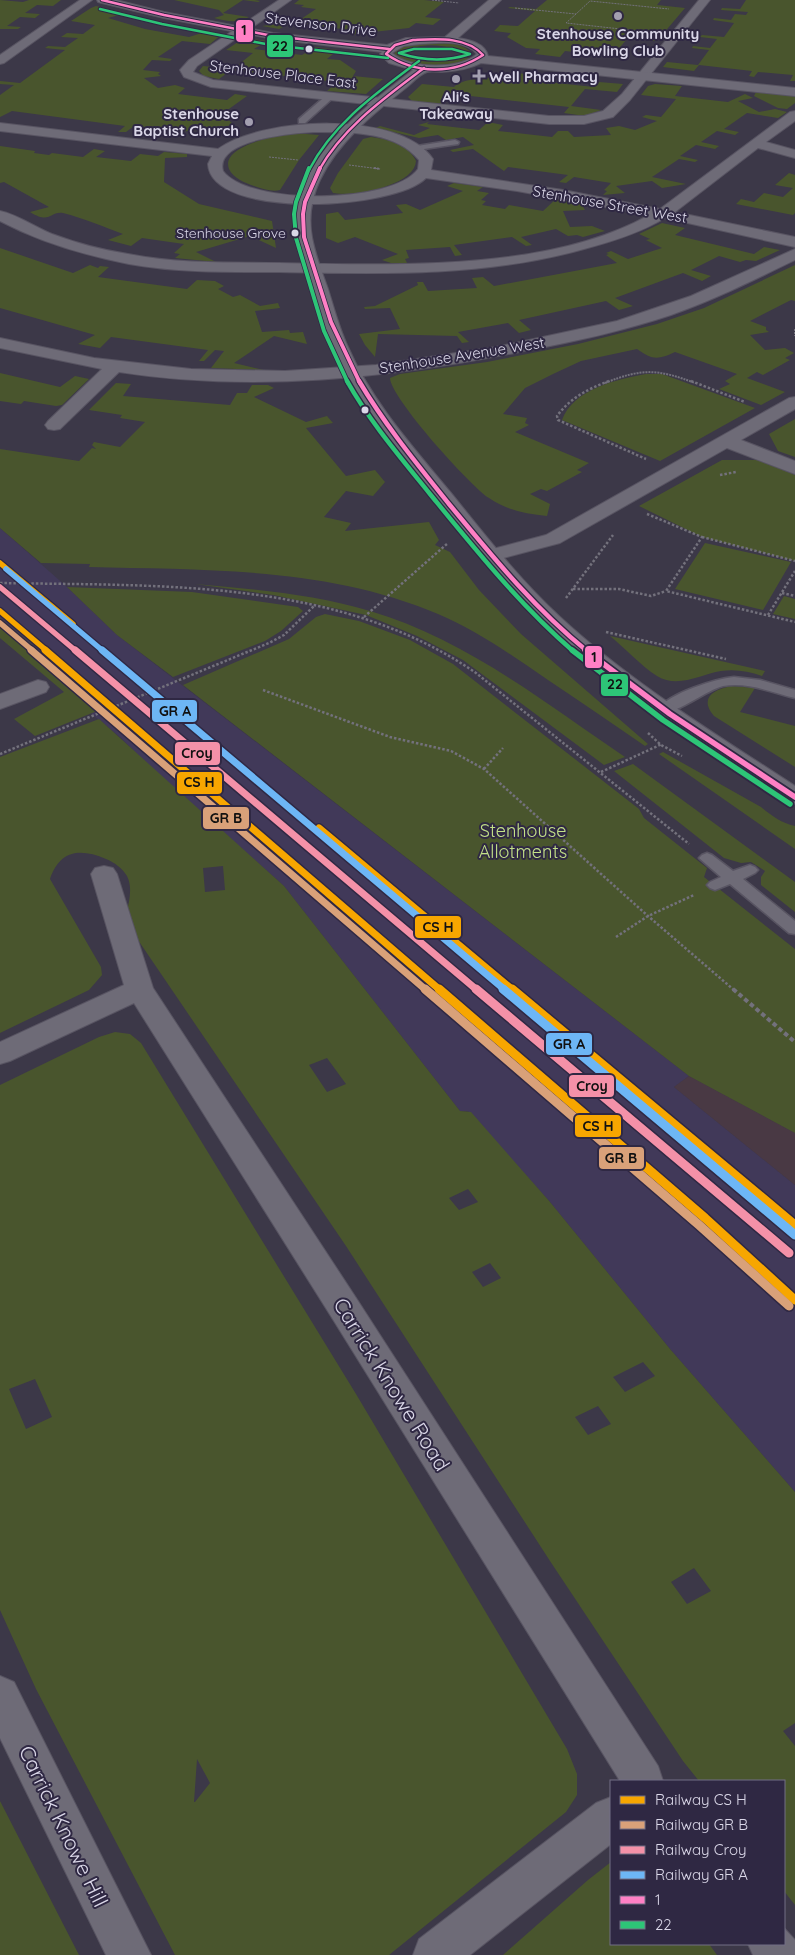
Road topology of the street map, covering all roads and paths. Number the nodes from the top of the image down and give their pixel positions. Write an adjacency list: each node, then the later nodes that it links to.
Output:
1 (87, 0): 13 (street)
2 (102, 0): 9 (street, Stevenson Drive)
3 (286, 0): 9 (street, Stenhouse Place East)
4 (705, 0): 15 (street, Stenhouse Place East)
5 (493, 3): 6 (path); 10 (street)
6 (576, 14): 7 (path); 8 (path)
7 (665, 15)
8 (654, 26)
9 (242, 30): 11 (street, Stevenson Drive); 17 (street, Stenhouse Place East)
10 (448, 40): 11 (street); 12 (street)
11 (389, 49): 14 (street)
12 (480, 59): 14 (street); 15 (street)
13 (0, 60)
14 (424, 68): 18 (street)
15 (642, 76): 16 (street); 18 (street, Stenhouse Place East)
16 (795, 92)
17 (331, 96): 18 (street, Stenhouse Place East); 20 (lane)
18 (381, 102): 22 (street)
19 (795, 115): 24 (street)
20 (302, 121)
21 (0, 127): 26 (street)
22 (350, 129): 25 (street); 26 (street); 29 (street)
23 (455, 142): 25 (lane)
24 (755, 143): 27 (street); 30 (street)
25 (416, 148): 28 (street)
26 (220, 153): 29 (street)
27 (795, 154)
28 (423, 174): 29 (street); 30 (street, Stenhouse Street West)
29 (306, 200): 34 (street)
30 (663, 213): 32 (street, Stenhouse Street West); 34 (street)
31 (0, 215): 34 (street)
32 (795, 242)
33 (795, 254): 39 (street, Stenhouse Avenue West)
34 (312, 269): 39 (street)
35 (795, 329): 36 (path)
36 (795, 336)
37 (0, 342): 38 (street, Stenhouse Avenue West)
38 (115, 366): 39 (street, Stenhouse Avenue West); 42 (street)
39 (350, 371): 50 (street)
40 (795, 402): 41 (street)
41 (776, 413): 43 (street); 45 (path)
42 (54, 425)
43 (726, 441): 44 (street); 45 (street)
44 (795, 468)
45 (675, 471): 48 (street)
46 (741, 471): 47 (path)
47 (715, 476)
48 (626, 505): 49 (path); 50 (street); 55 (path)
49 (702, 537): 52 (path); 56 (path)
50 (492, 555): 62 (street)
51 (428, 560): 61 (path)
52 (795, 561)
53 (795, 571): 57 (path)
54 (0, 583): 59 (path)
55 (573, 589): 56 (path); 62 (path)
56 (666, 591): 60 (path)
57 (782, 593): 58 (path); 60 (path)
58 (795, 596)
59 (315, 605): 61 (path); 72 (path)
60 (768, 616): 63 (path)
61 (364, 617): 74 (path)
62 (550, 620): 64 (path); 69 (street)
63 (795, 622)
64 (727, 660)
65 (38, 687): 68 (street)
66 (263, 690): 73 (path)
67 (795, 694): 69 (lane)
68 (0, 702)
69 (665, 709): 75 (street)
70 (661, 744): 74 (path)
71 (503, 748): 73 (path)
72 (0, 754)
73 (484, 769): 81 (path)
74 (602, 772): 76 (path)
75 (795, 796)
76 (707, 858): 79 (lane)
77 (750, 870): 79 (lane)
78 (104, 874): 84 (street, Carrick Knowe Road)
79 (732, 878): 80 (lane); 82 (lane)
80 (714, 885): 81 (path)
81 (648, 916): 83 (path); 85 (path)
82 (795, 929)
83 (616, 937)
84 (139, 988): 86 (street); 88 (street, Carrick Knowe Road)
85 (795, 1042)
86 (0, 1054)
87 (0, 1696): 91 (street, Carrick Knowe Hill)
88 (642, 1780)
89 (610, 1819): 92 (street)
90 (771, 1945): 93 (street)
91 (129, 1955)
92 (435, 1955)
93 (779, 1955)

